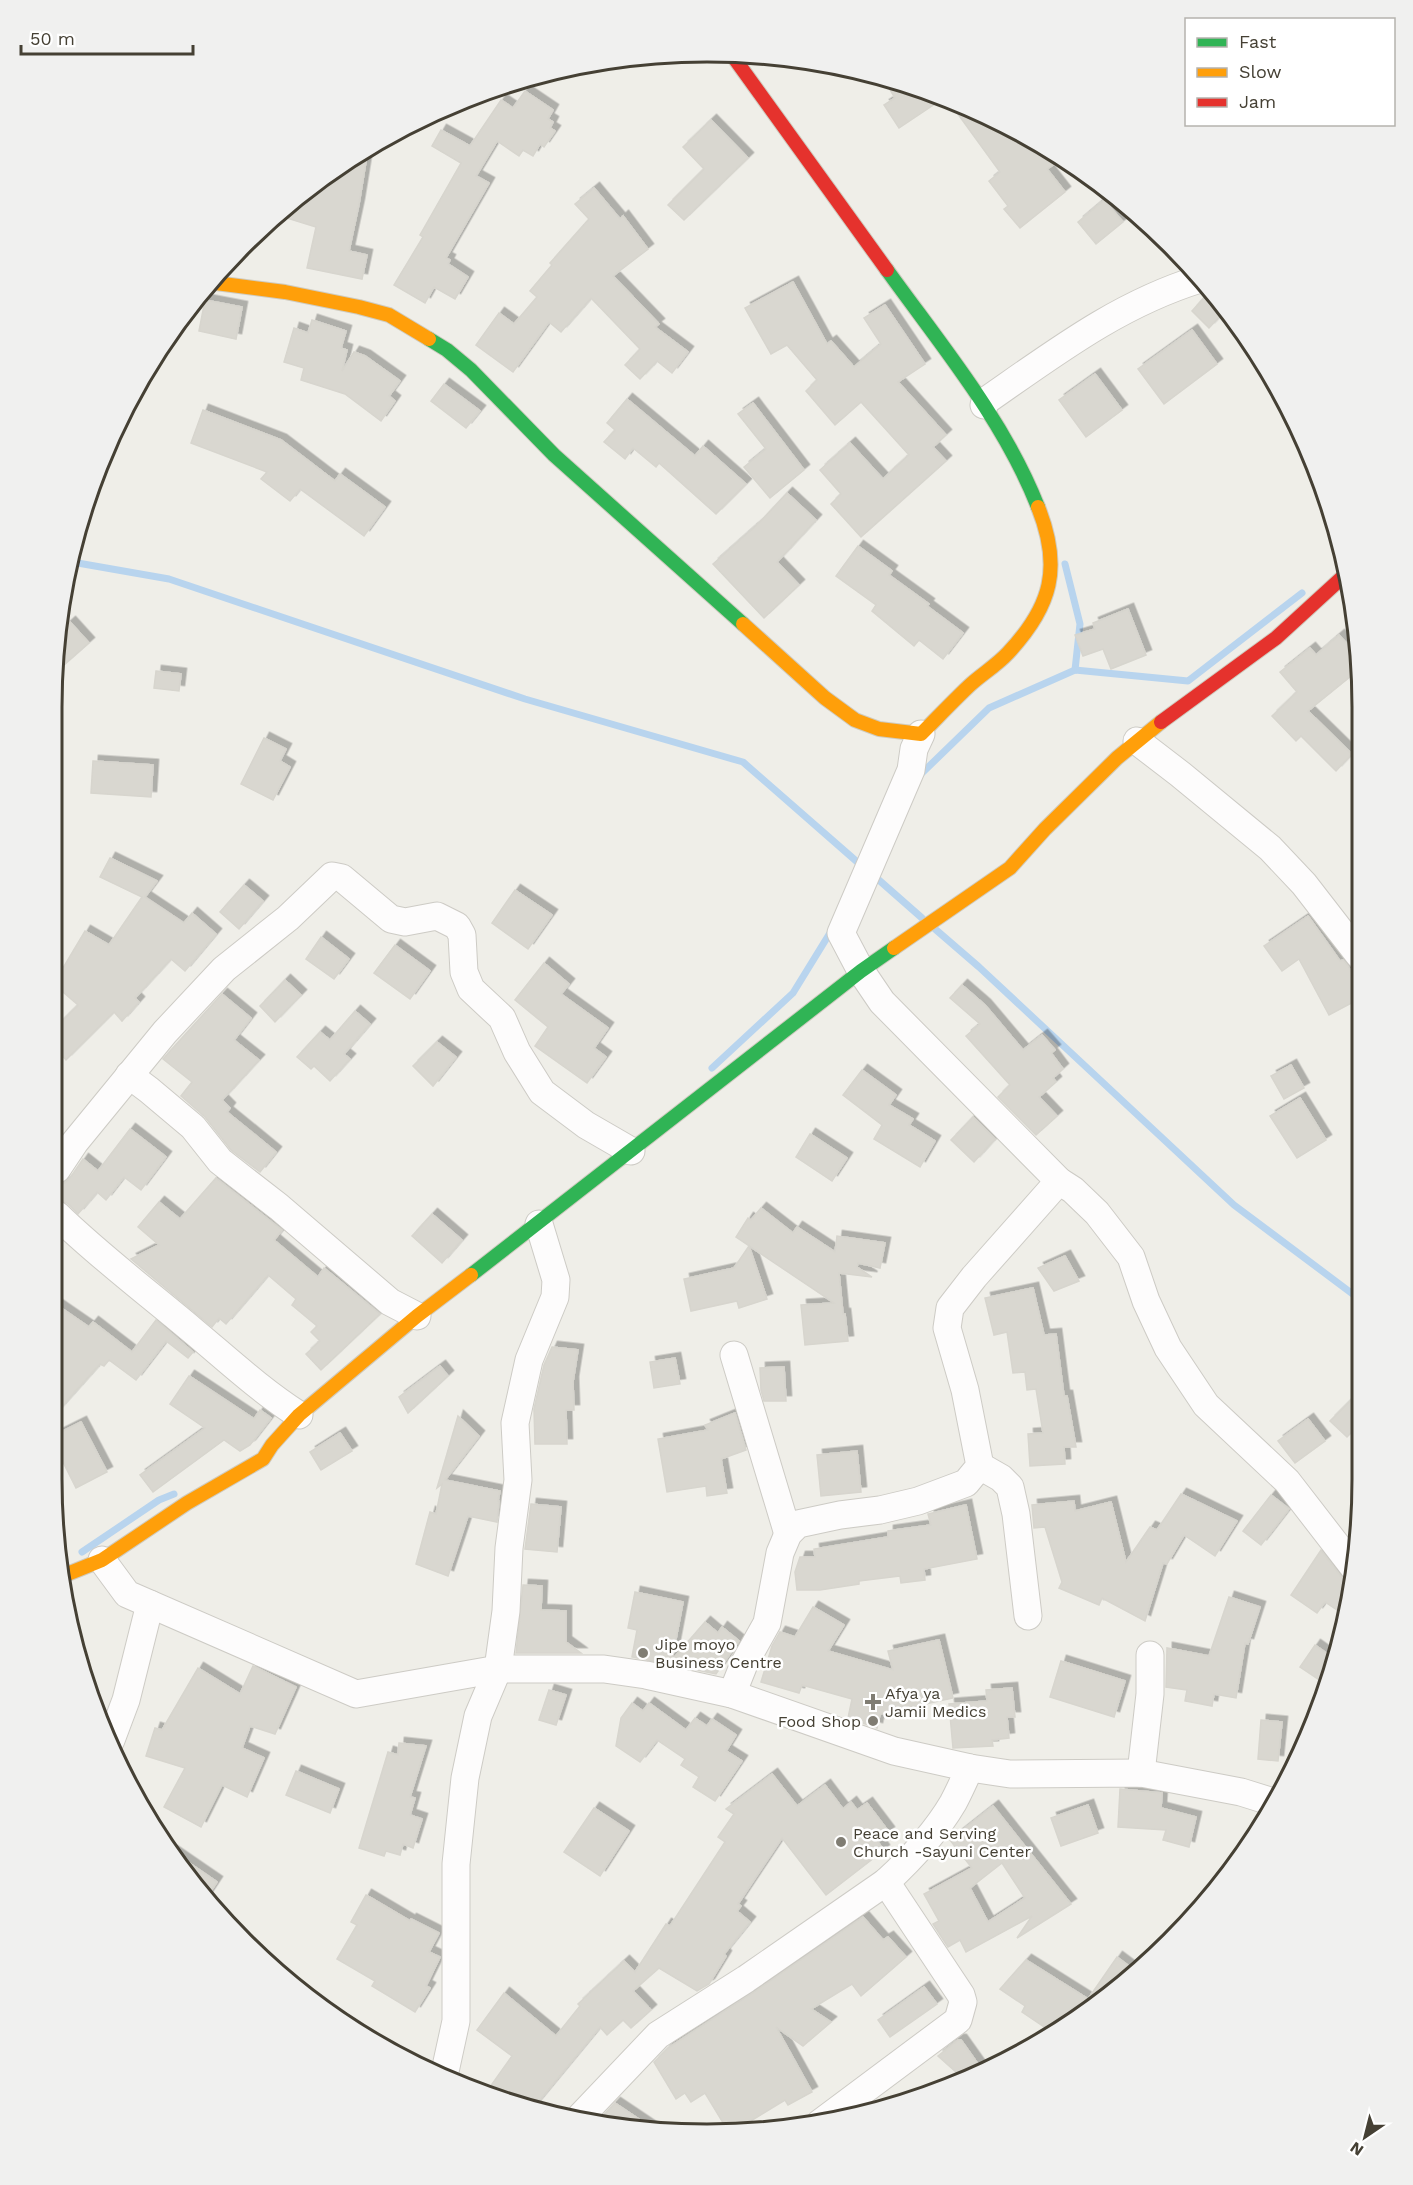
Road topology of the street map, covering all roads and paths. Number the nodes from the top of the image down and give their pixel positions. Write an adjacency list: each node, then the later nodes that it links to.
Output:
1 (738, 63): 4 (street)
2 (1191, 282): 4 (street)
3 (220, 284): 6 (street)
4 (984, 405): 6 (street)
5 (1339, 581): 7 (street)
6 (921, 734): 9 (street)
7 (1137, 741): 8 (street); 9 (street)
8 (1352, 946)
9 (861, 971): 11 (street); 13 (street)
10 (129, 1075): 11 (street); 12 (street); 16 (street)
11 (631, 1151): 15 (street)
12 (62, 1161)
13 (1059, 1181): 19 (street); 21 (street)
14 (62, 1220): 18 (street)
15 (539, 1224): 16 (street); 27 (street)
16 (417, 1316): 18 (street)
17 (734, 1355): 20 (street)
18 (299, 1415): 22 (street)
19 (980, 1466): 20 (street); 25 (street)
20 (788, 1534): 28 (street)
21 (1346, 1558)
22 (102, 1560): 23 (street); 24 (street)
23 (69, 1573)
24 (150, 1604): 27 (street); 29 (street)
25 (1028, 1616)
26 (1150, 1655): 31 (street)
27 (498, 1669): 28 (street); 34 (street)
28 (732, 1694): 30 (street)
29 (114, 1732)
30 (969, 1768): 31 (street); 33 (street)
31 (1141, 1773): 32 (street)
32 (1266, 1800)
33 (886, 1882): 35 (street); 36 (street)
34 (446, 2068)
35 (838, 2110)
36 (585, 2112)

